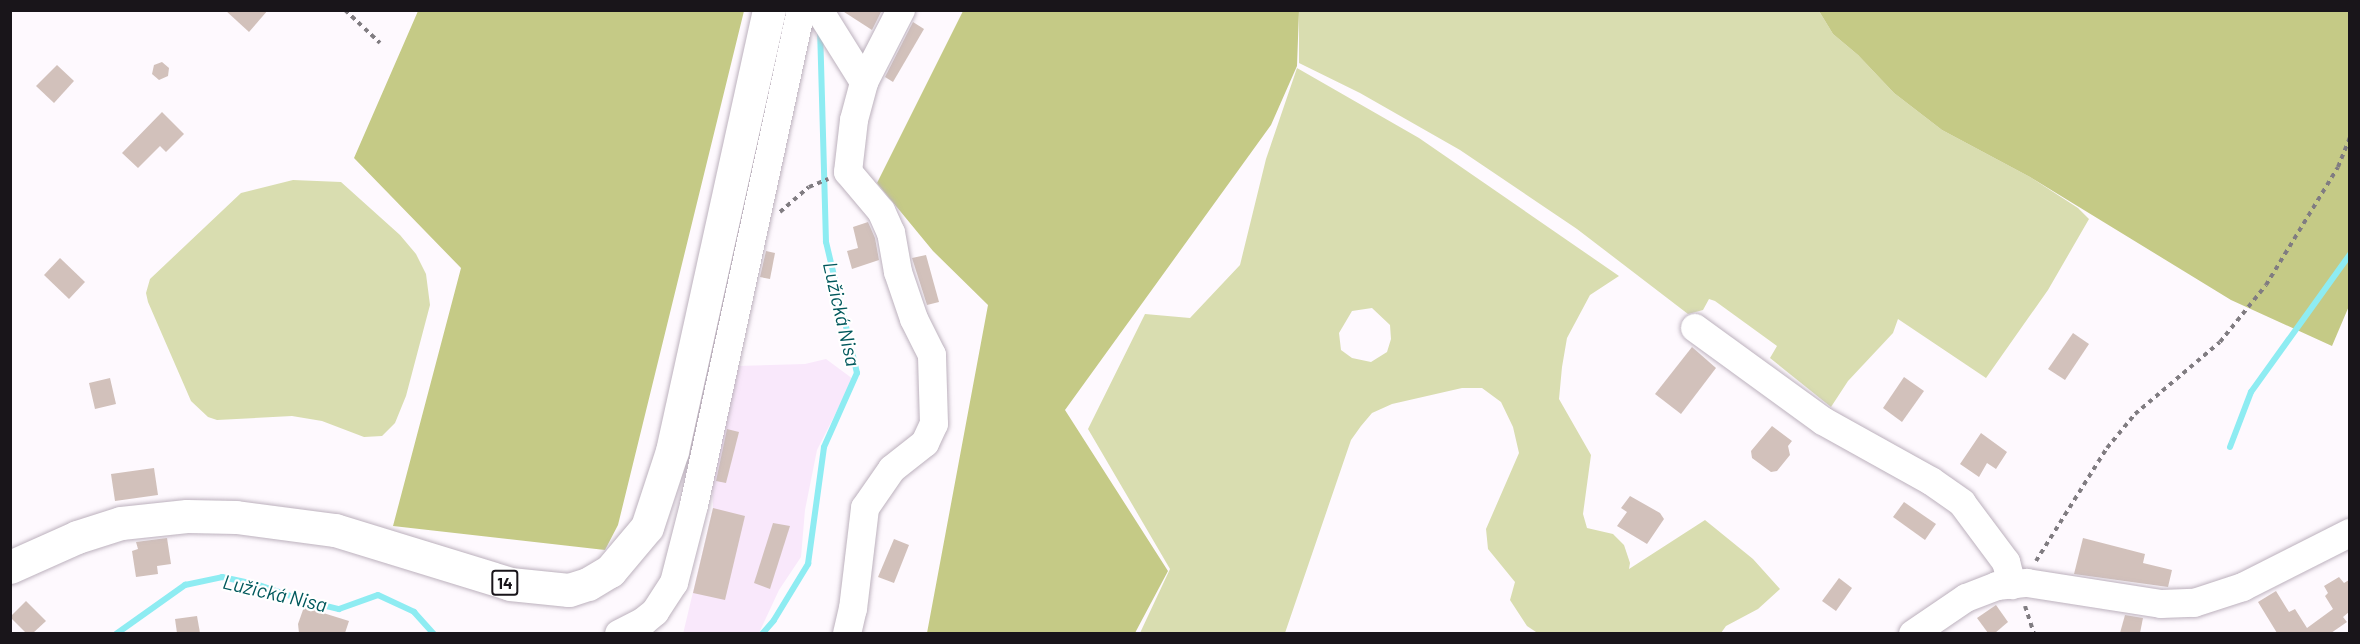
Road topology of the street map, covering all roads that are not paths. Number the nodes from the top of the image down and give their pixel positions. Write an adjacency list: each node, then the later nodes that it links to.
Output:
1 (769, 10): 8 (main road, 14)
2 (801, 10): 10 (street)
3 (819, 10): 5 (street)
4 (901, 10): 5 (street)
5 (864, 82): 11 (street)
6 (1695, 328): 9 (street)
7 (2349, 533): 9 (street)
8 (13, 569)
9 (2019, 584): 12 (street)
10 (620, 633)
11 (847, 633)
12 (1913, 633)

